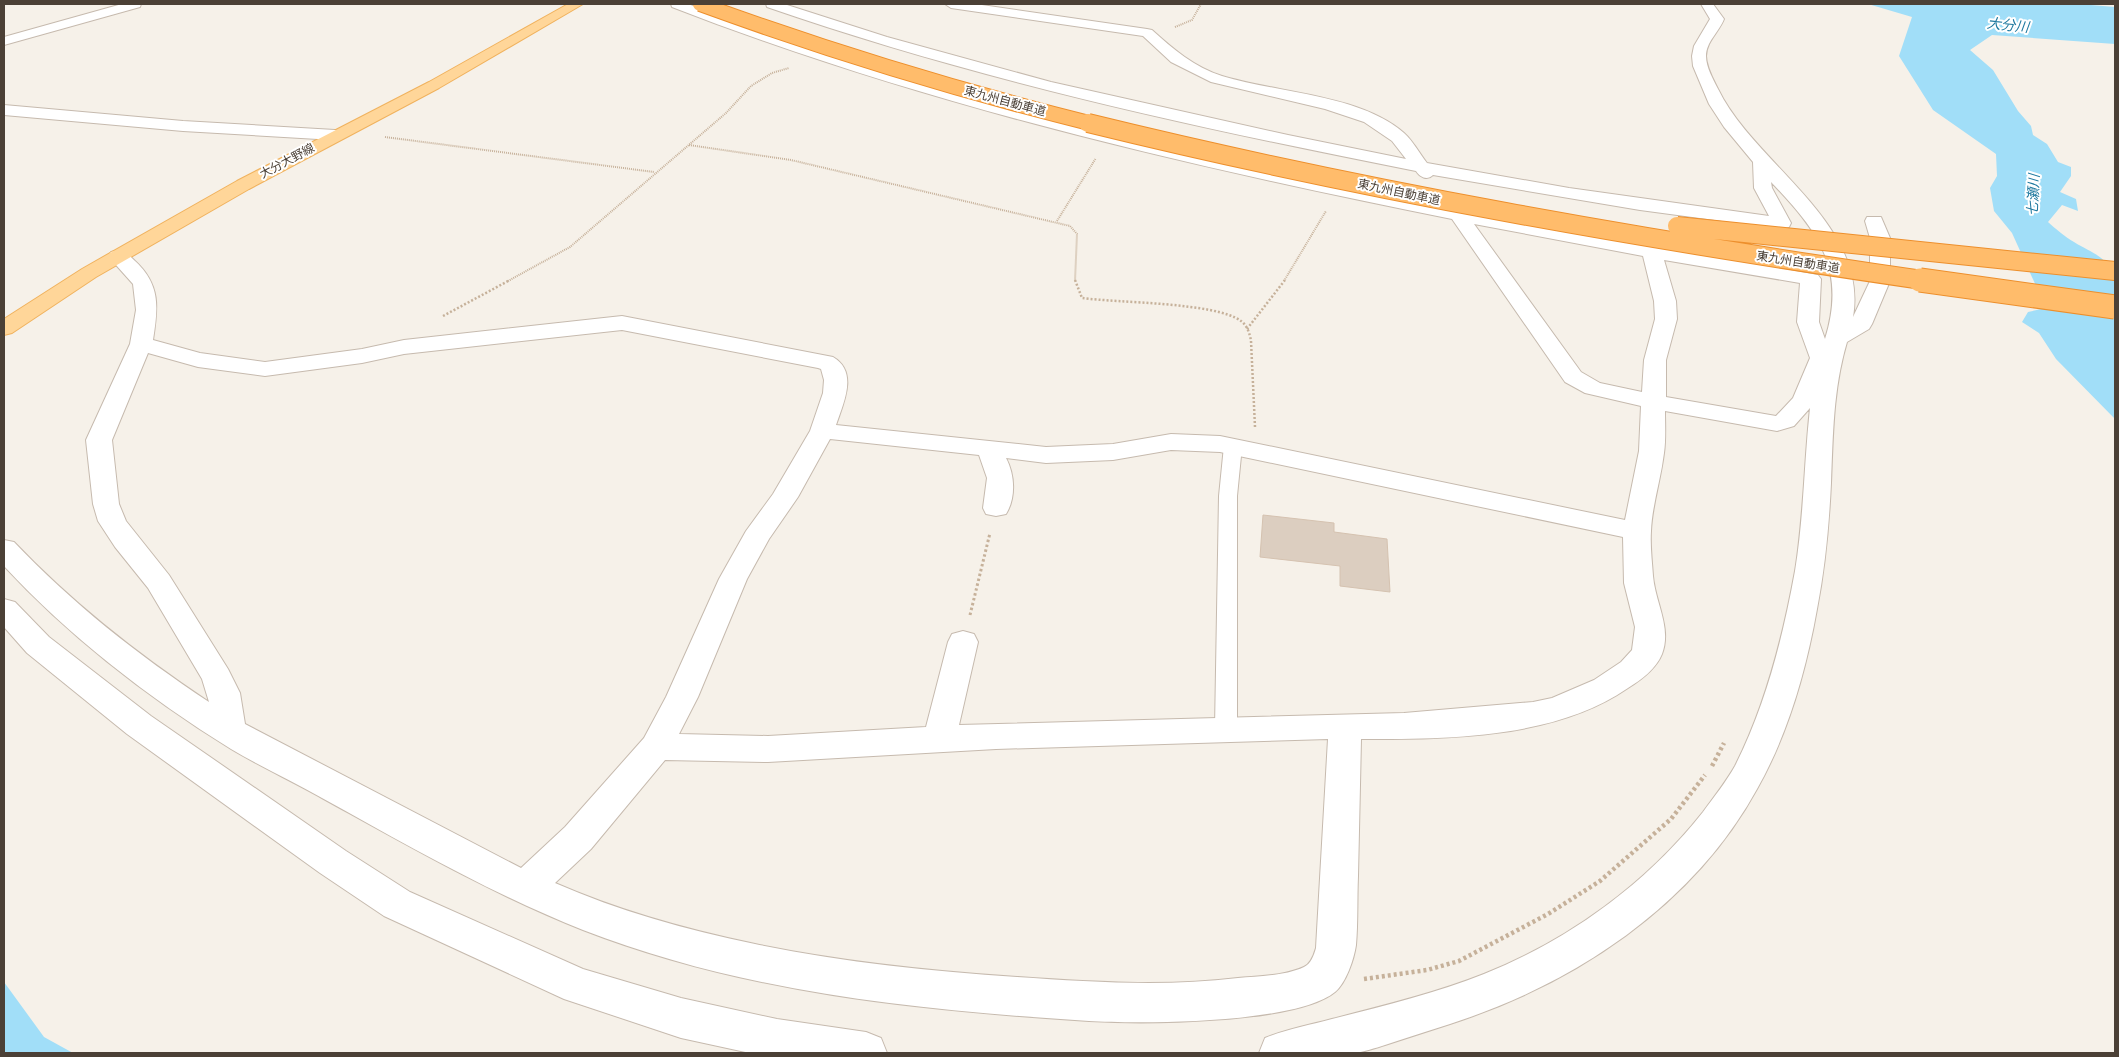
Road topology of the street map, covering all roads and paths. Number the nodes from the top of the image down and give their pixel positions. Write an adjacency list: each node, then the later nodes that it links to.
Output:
1 (135, 4): 11 (street)
2 (577, 4): 14 (main road, 大分大野線)
3 (676, 4): 12 (street)
4 (700, 4): 21 (highway, 東九州自動車道, bridge)
5 (734, 4): 24 (highway, 東九州自動車道)
6 (772, 4): 18 (street)
7 (951, 4): 10 (street)
8 (1201, 4): 10 (path)
9 (1707, 4): 17 (street)
10 (1147, 33): 18 (street)
11 (4, 41)
12 (819, 55): 15 (street); 16 (path)
13 (4, 110): 14 (street)
14 (339, 133): 19 (path); 26 (main road, 大分大野線)
15 (1115, 140): 20 (street); 22 (path)
16 (689, 145): 19 (path); 22 (path)
17 (1761, 162): 18 (street); 35 (street)
18 (1422, 167): 21 (street)
19 (655, 172): 34 (path)
20 (1339, 190): 21 (street); 32 (path)
21 (1453, 208): 25 (street); 29 (highway, 東九州自動車道, bridge); 30 (highway, bridge); 36 (street)
22 (1057, 221): 32 (path)
23 (1874, 221): 35 (street)
24 (1635, 222): 27 (highway, bridge); 28 (highway, 東九州自動車道, bridge)
25 (1652, 253): 35 (street); 36 (street)
26 (118, 256): 31 (main road, 大分大野線); 33 (street)
27 (2115, 272)
28 (2115, 291)
29 (2115, 307)
30 (2115, 321)
31 (4, 328)
32 (1247, 329): 38 (path)
33 (142, 344): 34 (street); 48 (street)
34 (404, 347): 37 (street)
35 (1830, 352): 36 (street); 54 (street)
36 (1654, 402): 41 (street)
37 (822, 431): 39 (street); 50 (street)
38 (1245, 448): 39 (street); 41 (street); 47 (lane)
39 (988, 450): 40 (street)
40 (996, 508): 44 (path)
41 (1637, 531): 46 (street)
42 (4, 549): 48 (street)
43 (4, 609): 53 (street)
44 (963, 642): 45 (street)
45 (942, 726)
46 (1345, 726): 47 (street); 52 (street)
47 (1226, 728): 50 (street)
48 (230, 732): 51 (street)
49 (1727, 737): 52 (path)
50 (656, 747): 51 (street)
51 (526, 887): 52 (street)
52 (1316, 982)
53 (866, 1053)
54 (1280, 1053)

